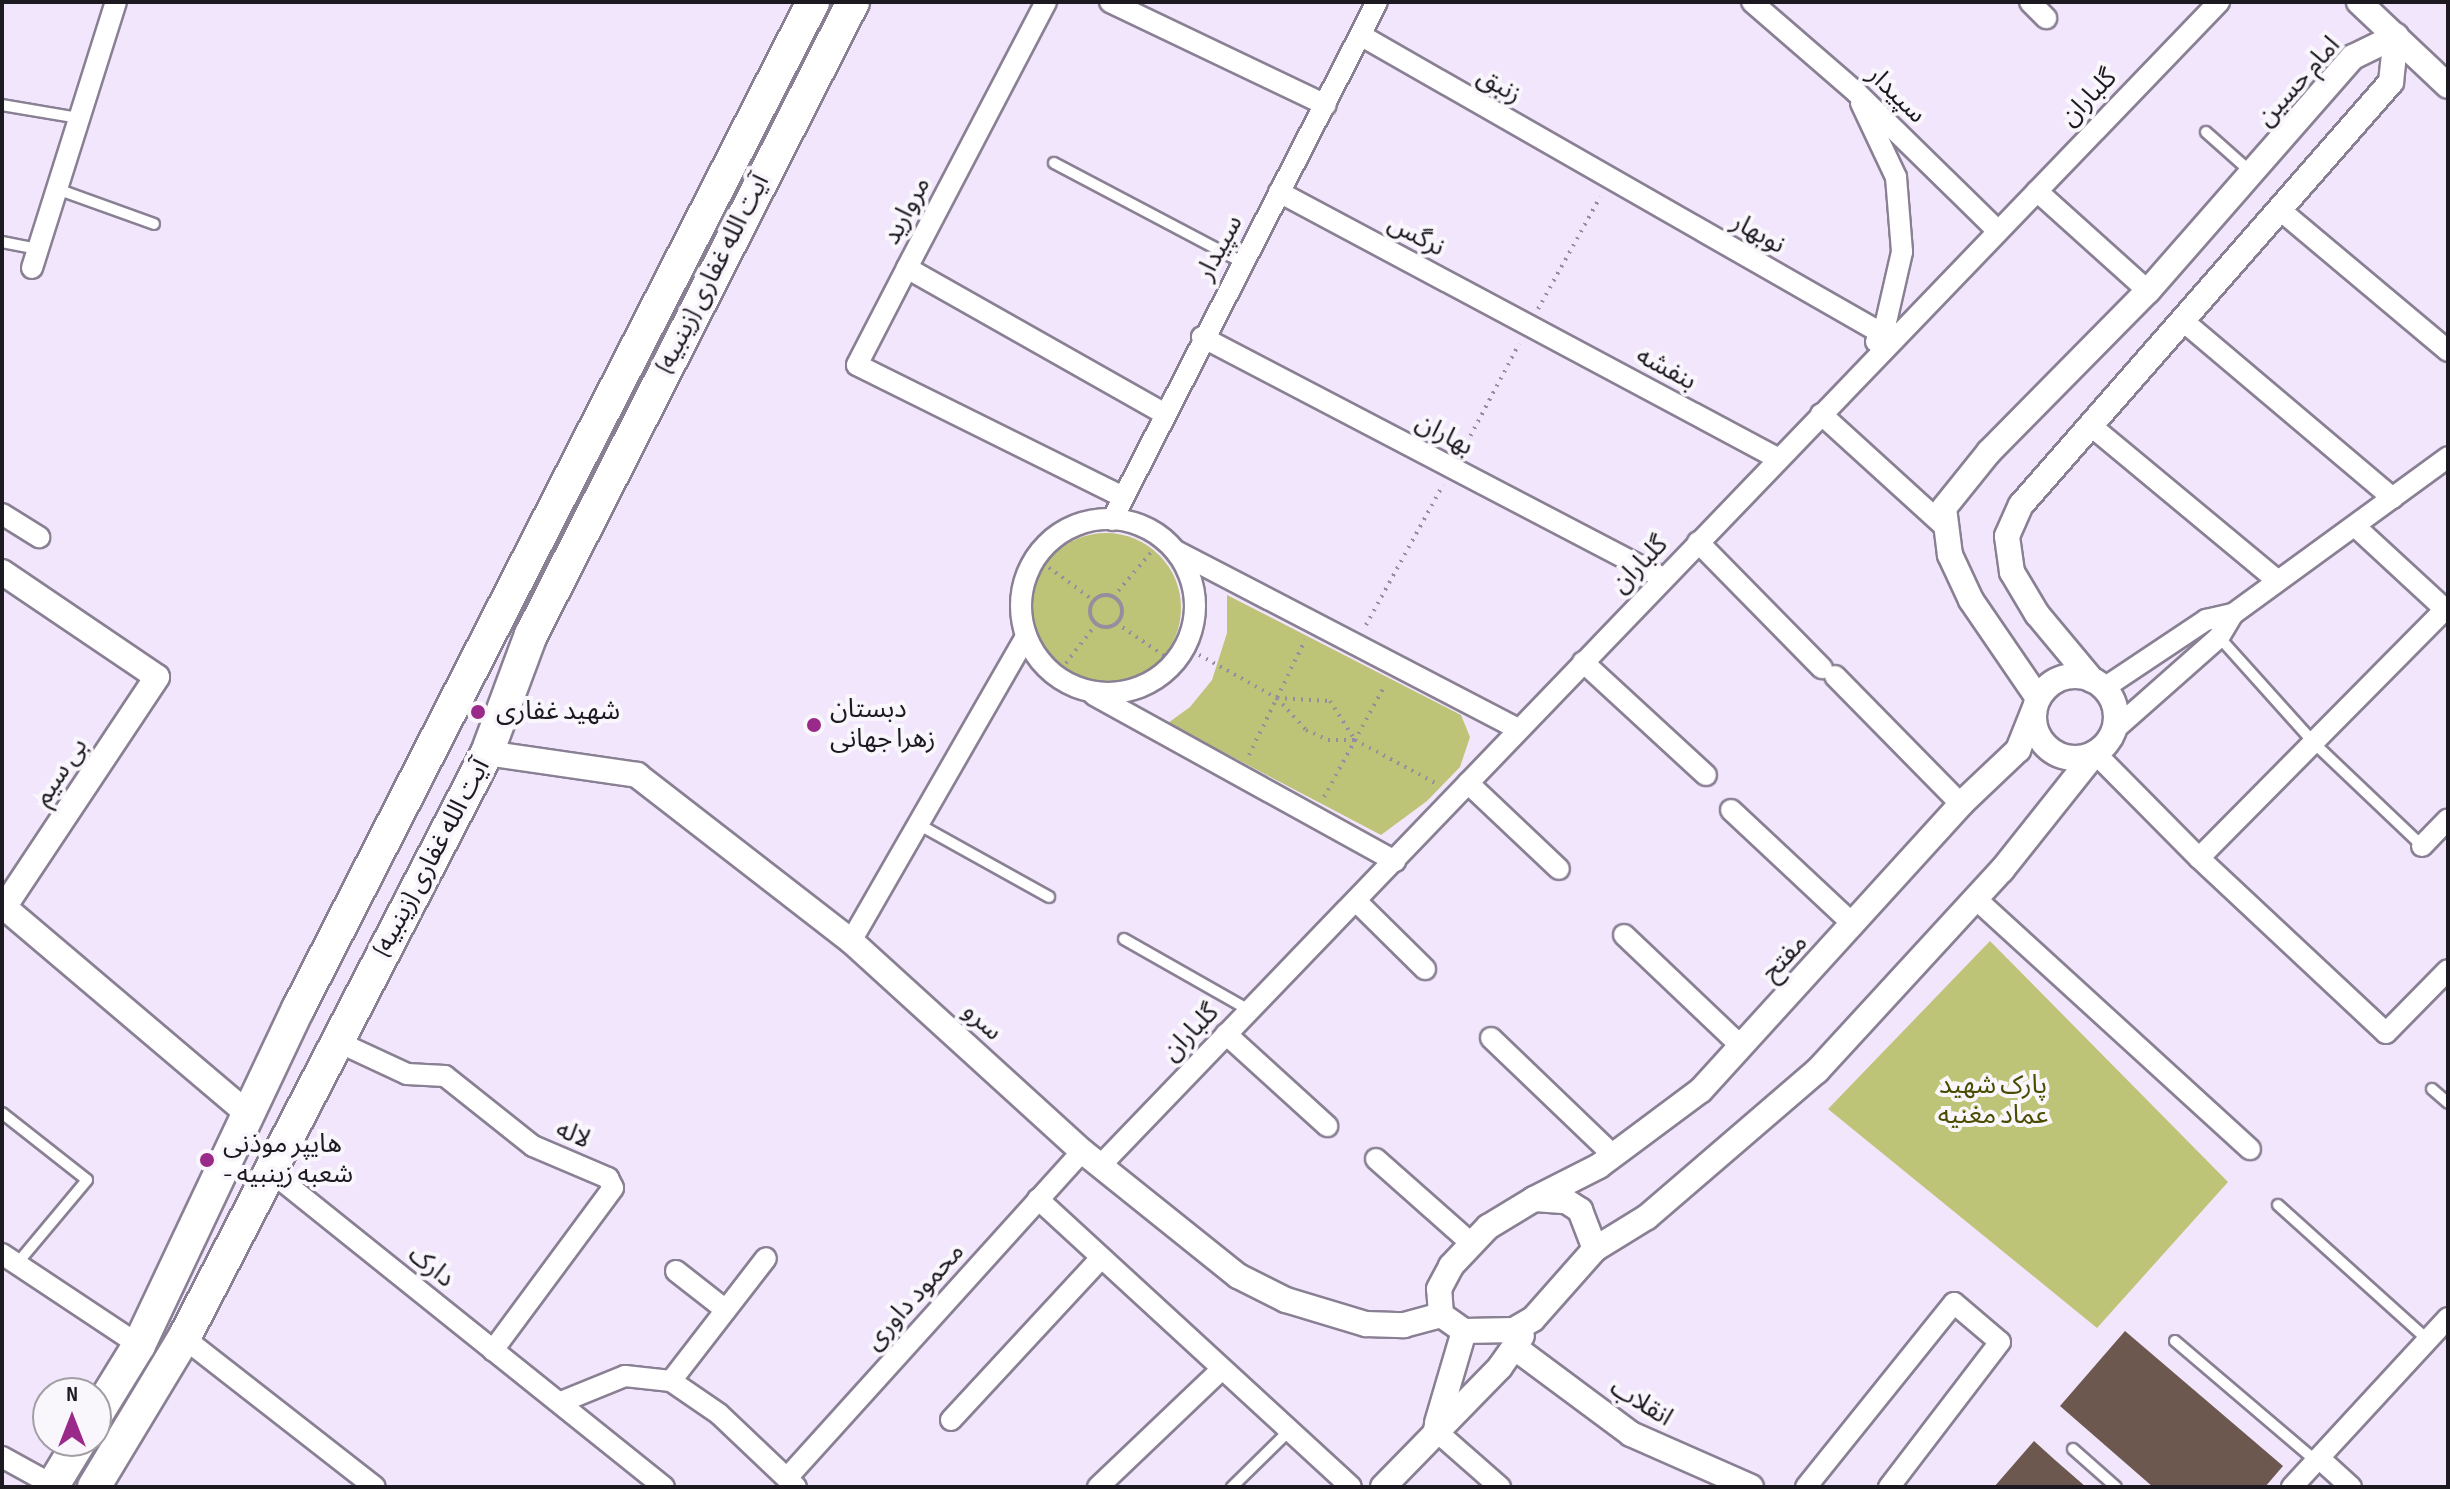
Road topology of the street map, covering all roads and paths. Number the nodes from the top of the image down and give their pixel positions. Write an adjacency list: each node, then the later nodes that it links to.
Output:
1 (116, 2): 18 (street)
2 (813, 2): 114 (main road, آیت الله غفاری (زینبیه))
3 (853, 2): 81 (main road, آیت الله غفاری (زینبیه))
4 (1046, 2): 32 (street, مروارید)
5 (1110, 2): 17 (street)
6 (1377, 2): 12 (street, سپیدار)
7 (2030, 2): 11 (street)
8 (2219, 2): 24 (street, گلباران)
9 (2359, 2): 13 (street)
10 (1758, 4): 15 (street, سپیدار)
11 (2046, 18)
12 (1362, 36): 17 (street, سپیدار); 22 (street, زنبق)
13 (2396, 36): 14 (street); 21 (street, امام حسین); 26 (street)
14 (2448, 86)
15 (1856, 92): 28 (street, سپیدار); 36 (street)
16 (2, 105): 18 (lane)
17 (1326, 105): 25 (street, سپیدار)
18 (79, 118): 23 (street)
19 (2206, 132): 21 (lane)
20 (1054, 163): 31 (lane)
21 (2253, 174): 33 (street, امام حسین)
22 (1610, 180): 35 (path); 36 (street, نوبهار)
23 (57, 189): 27 (lane); 30 (street)
24 (2037, 191): 28 (street, گلباران); 33 (street)
25 (1279, 192): 31 (street, سپیدار); 35 (street, نرگس)
26 (2279, 209): 34 (street); 38 (street)
27 (154, 224)
28 (1998, 231): 39 (street, گلباران)
29 (2, 242): 30 (lane)
30 (35, 258)
31 (1242, 262): 37 (street, سپیدار)
32 (907, 268): 40 (street, مروارید); 46 (street)
33 (2148, 291): 50 (street, امام حسین)
34 (2182, 320): 42 (street); 47 (street)
35 (1529, 325): 44 (street, بنفشه); 45 (path)
36 (1881, 333): 39 (street)
37 (1202, 337): 40 (street, سپیدار); 45 (street, بهاران)
38 (2448, 351)
39 (1858, 377): 41 (street, گلباران)
40 (1163, 413): 46 (street, سپیدار)
41 (1821, 414): 44 (street, گلباران); 50 (street)
42 (2090, 425): 58 (street); 73 (street)
43 (2448, 457): 47 (street)
44 (1779, 459): 53 (street, گلباران)
45 (1453, 468): 57 (street, بهاران); 68 (path)
46 (1123, 497): 49 (street, سپیدار)
47 (2393, 498): 51 (street)
48 (2, 514): 52 (street)
49 (1112, 520): 54 (street); 55 (street)
50 (1942, 524): 76 (street)
51 (2357, 528): 58 (street); 61 (street)
52 (39, 537)
53 (1698, 542): 57 (street, گلباران); 88 (street)
54 (1169, 545): 59 (path); 68 (street); 69 (street)
55 (1036, 558): 60 (path); 66 (street)
56 (2, 572): 99 (street, بی سیم)
57 (1663, 578): 70 (street, گلباران)
58 (2277, 580): 62 (street)
59 (1113, 597): 60 (path); 63 (path)
60 (1093, 600): 64 (path)
61 (2447, 611): 80 (street)
62 (2233, 614): 67 (street); 73 (street)
63 (1116, 623): 64 (path); 69 (path)
64 (1096, 624): 71 (path)
65 (1307, 636): 75 (path)
66 (1026, 637): 71 (street); 91 (street)
67 (2219, 637): 78 (street); 80 (lane)
68 (1355, 644): 77 (street)
69 (1180, 655): 74 (street); 75 (path)
70 (1583, 662): 77 (street, گلباران); 84 (street)
71 (1056, 676): 74 (street)
72 (1389, 678): 79 (path)
73 (2098, 684): 76 (street); 78 (street)
74 (1086, 691): 94 (street)
75 (1277, 698): 79 (path); 79 (path); 83 (path)
76 (2036, 704): 82 (street); 88 (street, مفتح)
77 (1518, 729): 85 (street, گلباران)
78 (2114, 730): 82 (street)
79 (1355, 740): 86 (path); 87 (path)
80 (2314, 743): 92 (lane); 93 (street)
81 (487, 753): 103 (street, سرو); 109 (main road, آیت الله غفاری (زینبیه))
82 (2095, 753): 93 (street); 97 (street)
83 (1245, 764)
84 (1706, 775)
85 (1468, 783): 94 (street, گلباران); 95 (street)
86 (1441, 786)
87 (1320, 803)
88 (1961, 804): 100 (street, مفتح)
89 (1731, 810): 100 (street)
90 (2448, 819): 92 (street)
91 (918, 824): 96 (lane); 103 (street)
92 (2422, 846)
93 (2199, 858): 105 (street)
94 (1395, 861): 98 (street, گلباران)
95 (1559, 869)
96 (1049, 897)
97 (1976, 899): 116 (street); 126 (street)
98 (1356, 901): 104 (street); 106 (street, گلباران)
99 (3, 906): 114 (street, بی سیم)
100 (1854, 925): 110 (street, مفتح)
101 (1624, 935): 110 (street)
102 (1124, 939): 106 (lane)
103 (851, 941): 118 (street, سرو)
104 (1425, 969)
105 (2448, 970)
106 (1249, 1010): 107 (street, گلباران)
107 (1226, 1034): 115 (street); 118 (street, گلباران)
108 (1491, 1038): 117 (street)
109 (336, 1041): 120 (main road, آیت الله غفاری (زینبیه)); 141 (street, لاله)
110 (1741, 1046): 117 (street, مفتح)
111 (2432, 1089): 112 (lane)
112 (2448, 1103)
113 (2, 1113): 129 (lane)
114 (248, 1114): 124 (main road, آیت الله غفاری (زینبیه))
115 (1327, 1126)
116 (2250, 1149)
117 (1613, 1155): 122 (street, مفتح)
118 (1091, 1158): 121 (street, محمود داوری); 133 (street, سرو)
119 (1376, 1159): 125 (street)
120 (270, 1171): 131 (main road, آیت الله غفاری (زینبیه)); 141 (street, دارک)
121 (1038, 1199): 128 (street); 154 (street, محمود داوری)
122 (1534, 1199): 125 (street, مفتح); 126 (street)
123 (2278, 1205): 136 (lane)
124 (189, 1243): 131 (main road); 139 (main road, آیت الله غفاری (زینبیه))
125 (1472, 1244): 133 (street, مفتح)
126 (1595, 1249): 134 (street)
127 (766, 1258): 132 (street)
128 (1101, 1258): 142 (street); 147 (street)
129 (9, 1260): 139 (street)
130 (676, 1271): 132 (street)
131 (205, 1297): 137 (main road, آیت الله غفاری (زینبیه))
132 (726, 1310): 143 (street)
133 (1441, 1315): 135 (street)
134 (1533, 1319): 135 (street); 140 (street)
135 (1464, 1331): 148 (street)
136 (2440, 1332): 153 (street)
137 (184, 1338): 146 (main road, آیت الله غفاری (زینبیه)); 158 (street)
138 (2175, 1341): 153 (lane)
139 (139, 1345): 144 (main road, آیت الله غفاری (زینبیه)); 146 (main road)
140 (1514, 1347): 148 (street); 155 (street, انقلاب)
141 (493, 1350): 145 (street, دارک)
142 (1221, 1370): 149 (street); 160 (street)
143 (671, 1381): 145 (street); 154 (street)
144 (112, 1389)
145 (561, 1402): 159 (street, دارک)
146 (140, 1411): 157 (main road, آیت الله غفاری (زینبیه))
147 (951, 1420)
148 (1434, 1429): 163 (street); 164 (street)
149 (1289, 1431): 161 (lane); 162 (street)
150 (2073, 1449): 167 (lane)
151 (2, 1457): 156 (street)
152 (70, 1457): 156 (main road)
153 (2317, 1460): 168 (street); 169 (street)
154 (791, 1482)
155 (1744, 1485)
156 (52, 1486)
157 (94, 1487)
158 (375, 1487)
159 (664, 1487)
160 (1098, 1487)
161 (1232, 1487)
162 (1351, 1487)
163 (1383, 1487)
164 (1500, 1487)
165 (1806, 1487): 166 (street)
166 (1889, 1487)
167 (2116, 1487)
168 (2292, 1487)
169 (2351, 1487)

